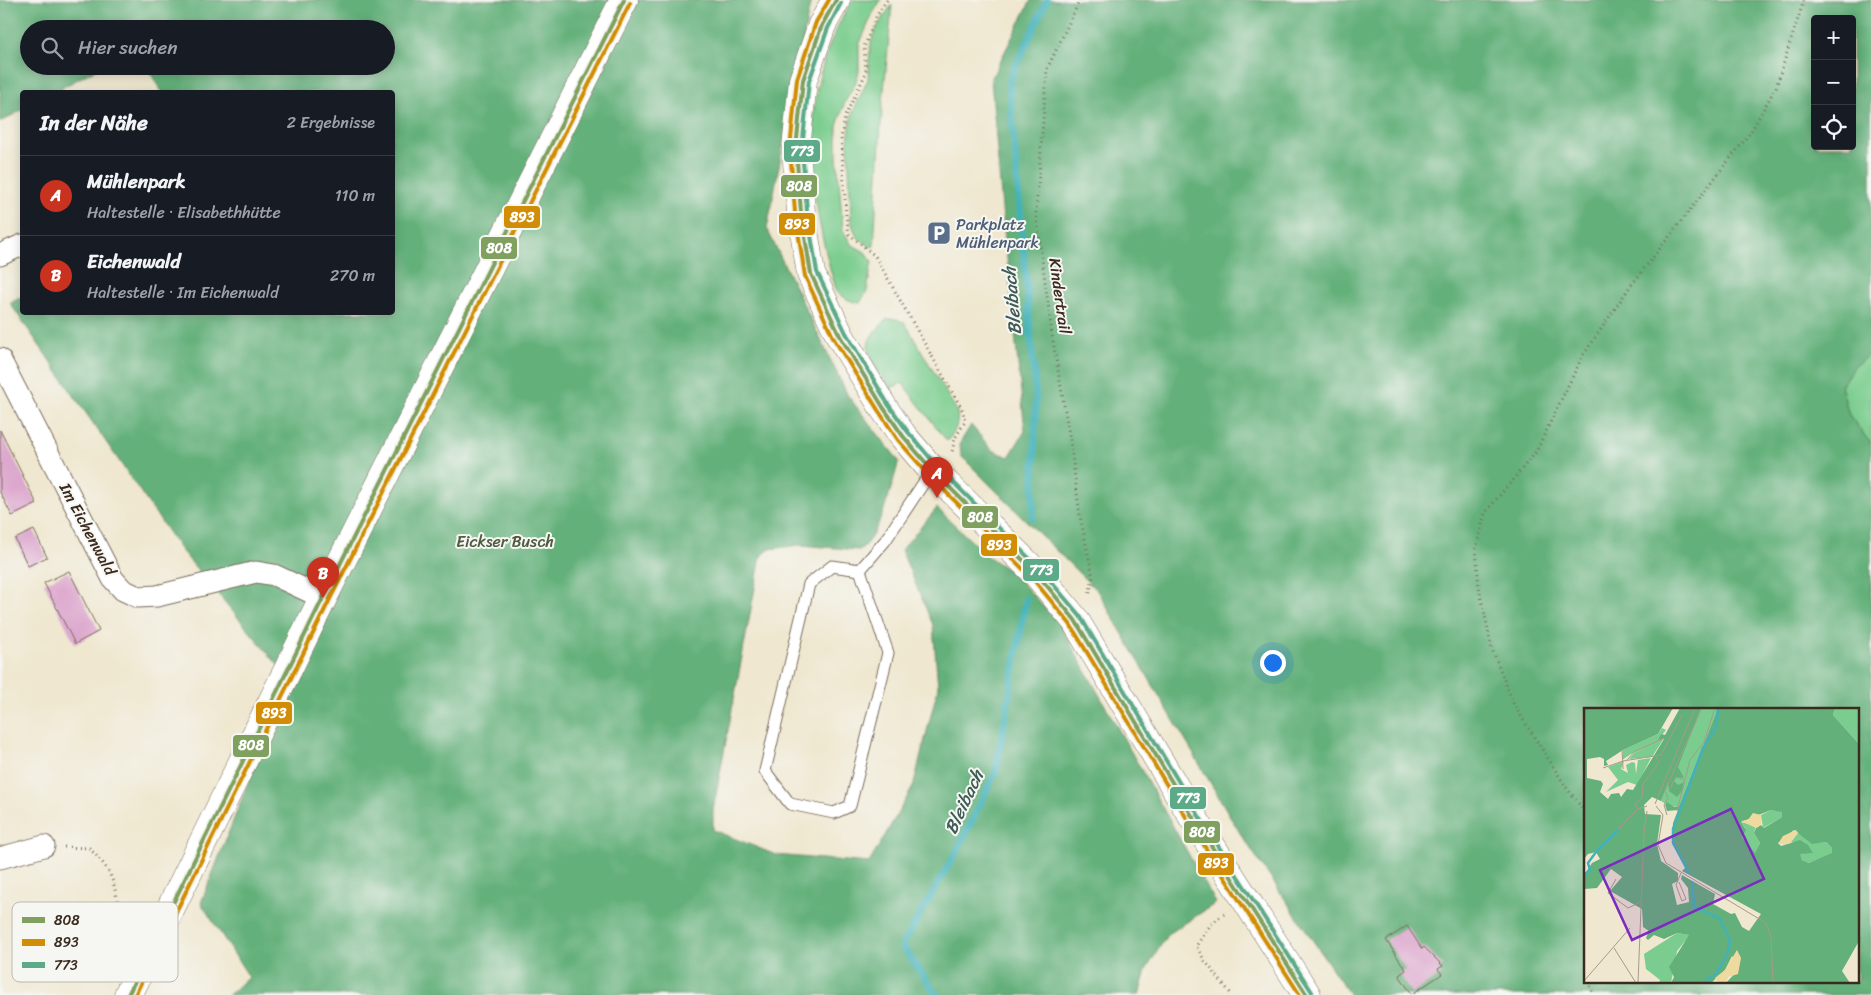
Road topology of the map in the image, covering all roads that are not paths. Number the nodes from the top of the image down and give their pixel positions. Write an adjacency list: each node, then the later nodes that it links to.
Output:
1 (624, 0): 8 (main road)
2 (836, 0): 6 (main road)
3 (20, 246): 4 (street)
4 (0, 256)
5 (0, 359): 8 (street, Im Eichenwald)
6 (942, 462): 7 (lane); 14 (main road)
7 (860, 570): 7 (lane)
8 (323, 598): 11 (main road)
9 (44, 846): 10 (street)
10 (0, 858)
11 (174, 902)
12 (134, 982): 13 (main road)
13 (128, 995)
14 (1307, 995)

